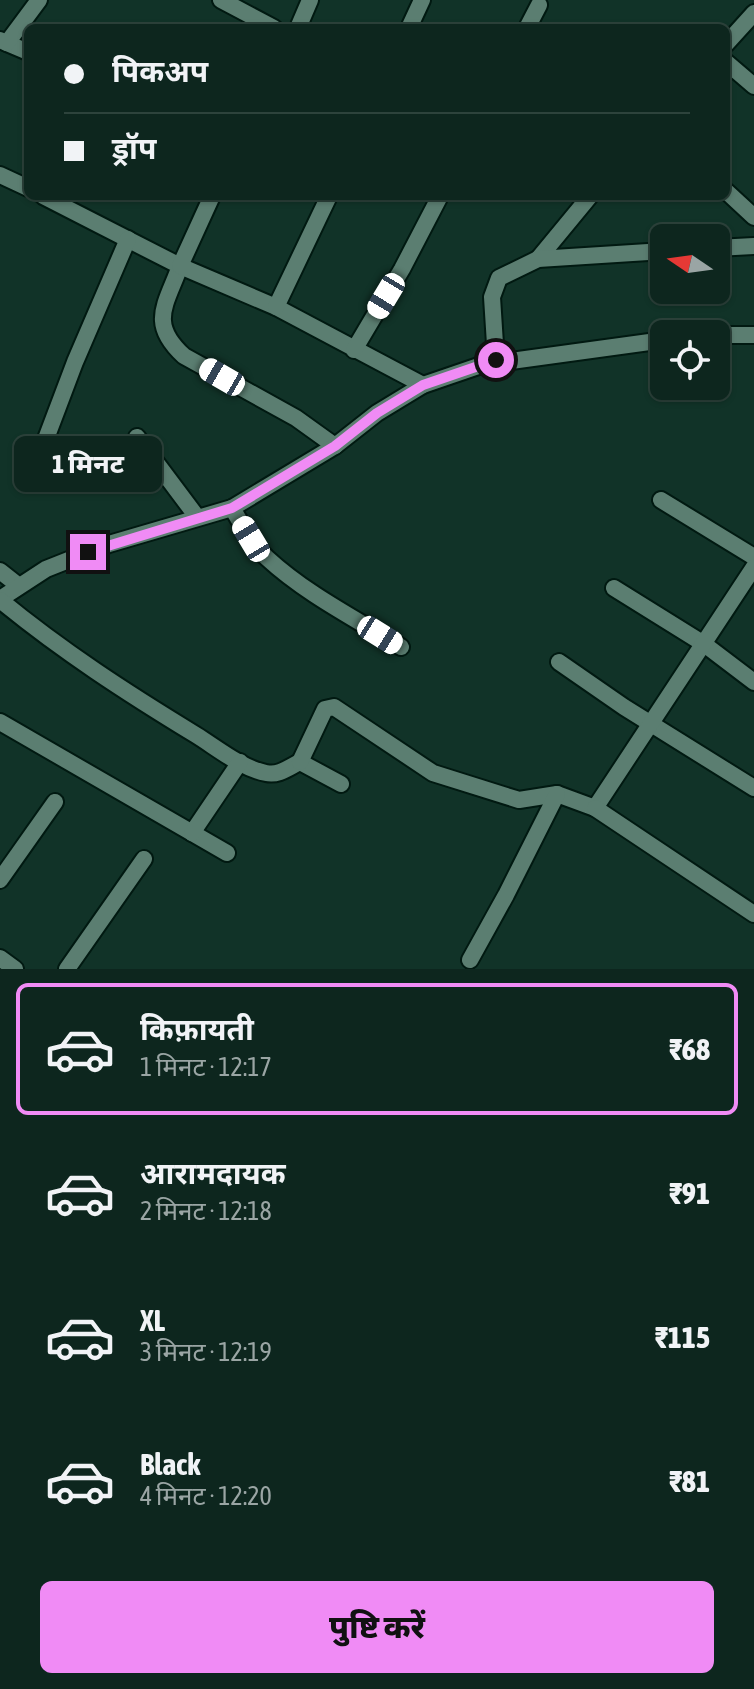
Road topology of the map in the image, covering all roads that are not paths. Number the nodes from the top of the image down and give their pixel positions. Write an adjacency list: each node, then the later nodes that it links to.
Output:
1 (39, 0): 12 (street)
2 (221, 0): 7 (street)
3 (310, 0): 8 (street)
4 (422, 0): 9 (street)
5 (539, 5): 10 (street)
6 (754, 13): 11 (street)
7 (266, 24)
8 (300, 24)
9 (411, 24)
10 (529, 24)
11 (730, 40)
12 (3, 42): 13 (street)
13 (24, 50)
14 (730, 65): 15 (street)
15 (754, 86)
16 (0, 175): 17 (street)
17 (24, 186)
18 (730, 195): 24 (street)
19 (51, 200): 25 (street)
20 (210, 200): 30 (street)
21 (327, 200): 31 (street)
22 (438, 200): 35 (street)
23 (587, 200): 29 (street)
24 (754, 217)
25 (128, 239): 30 (street); 40 (street)
26 (754, 246): 27 (street)
27 (730, 247)
28 (650, 252): 29 (street)
29 (538, 259): 36 (street)
30 (180, 266): 31 (street); 39 (street)
31 (276, 307): 35 (street)
32 (730, 335): 33 (street)
33 (754, 335)
34 (650, 342): 36 (street)
35 (354, 350): 37 (street)
36 (496, 360): 37 (street)
37 (423, 385): 39 (street)
38 (137, 437): 43 (street)
39 (335, 446): 42 (street)
40 (41, 452)
41 (661, 500): 44 (street)
42 (232, 508): 43 (street); 51 (street)
43 (197, 517): 47 (street)
44 (754, 557)
45 (754, 567): 50 (street)
46 (0, 571): 47 (street)
47 (19, 586): 49 (street)
48 (614, 588): 50 (street)
49 (0, 599): 56 (street)
50 (704, 644): 53 (street); 55 (street)
51 (401, 647)
52 (559, 662): 55 (street)
53 (754, 682)
54 (0, 722): 63 (street)
55 (652, 723): 59 (street); 62 (street)
56 (240, 762): 57 (street); 63 (street)
57 (300, 762): 58 (street); 60 (street)
58 (341, 784)
59 (754, 788)
60 (557, 794): 62 (street); 69 (street)
61 (55, 802): 66 (street)
62 (595, 808): 67 (street)
63 (192, 833): 64 (street)
64 (227, 853)
65 (144, 859): 71 (street)
66 (0, 880)
67 (754, 914)
68 (0, 958): 70 (street)
69 (470, 960)
70 (15, 969)
71 (67, 969)

